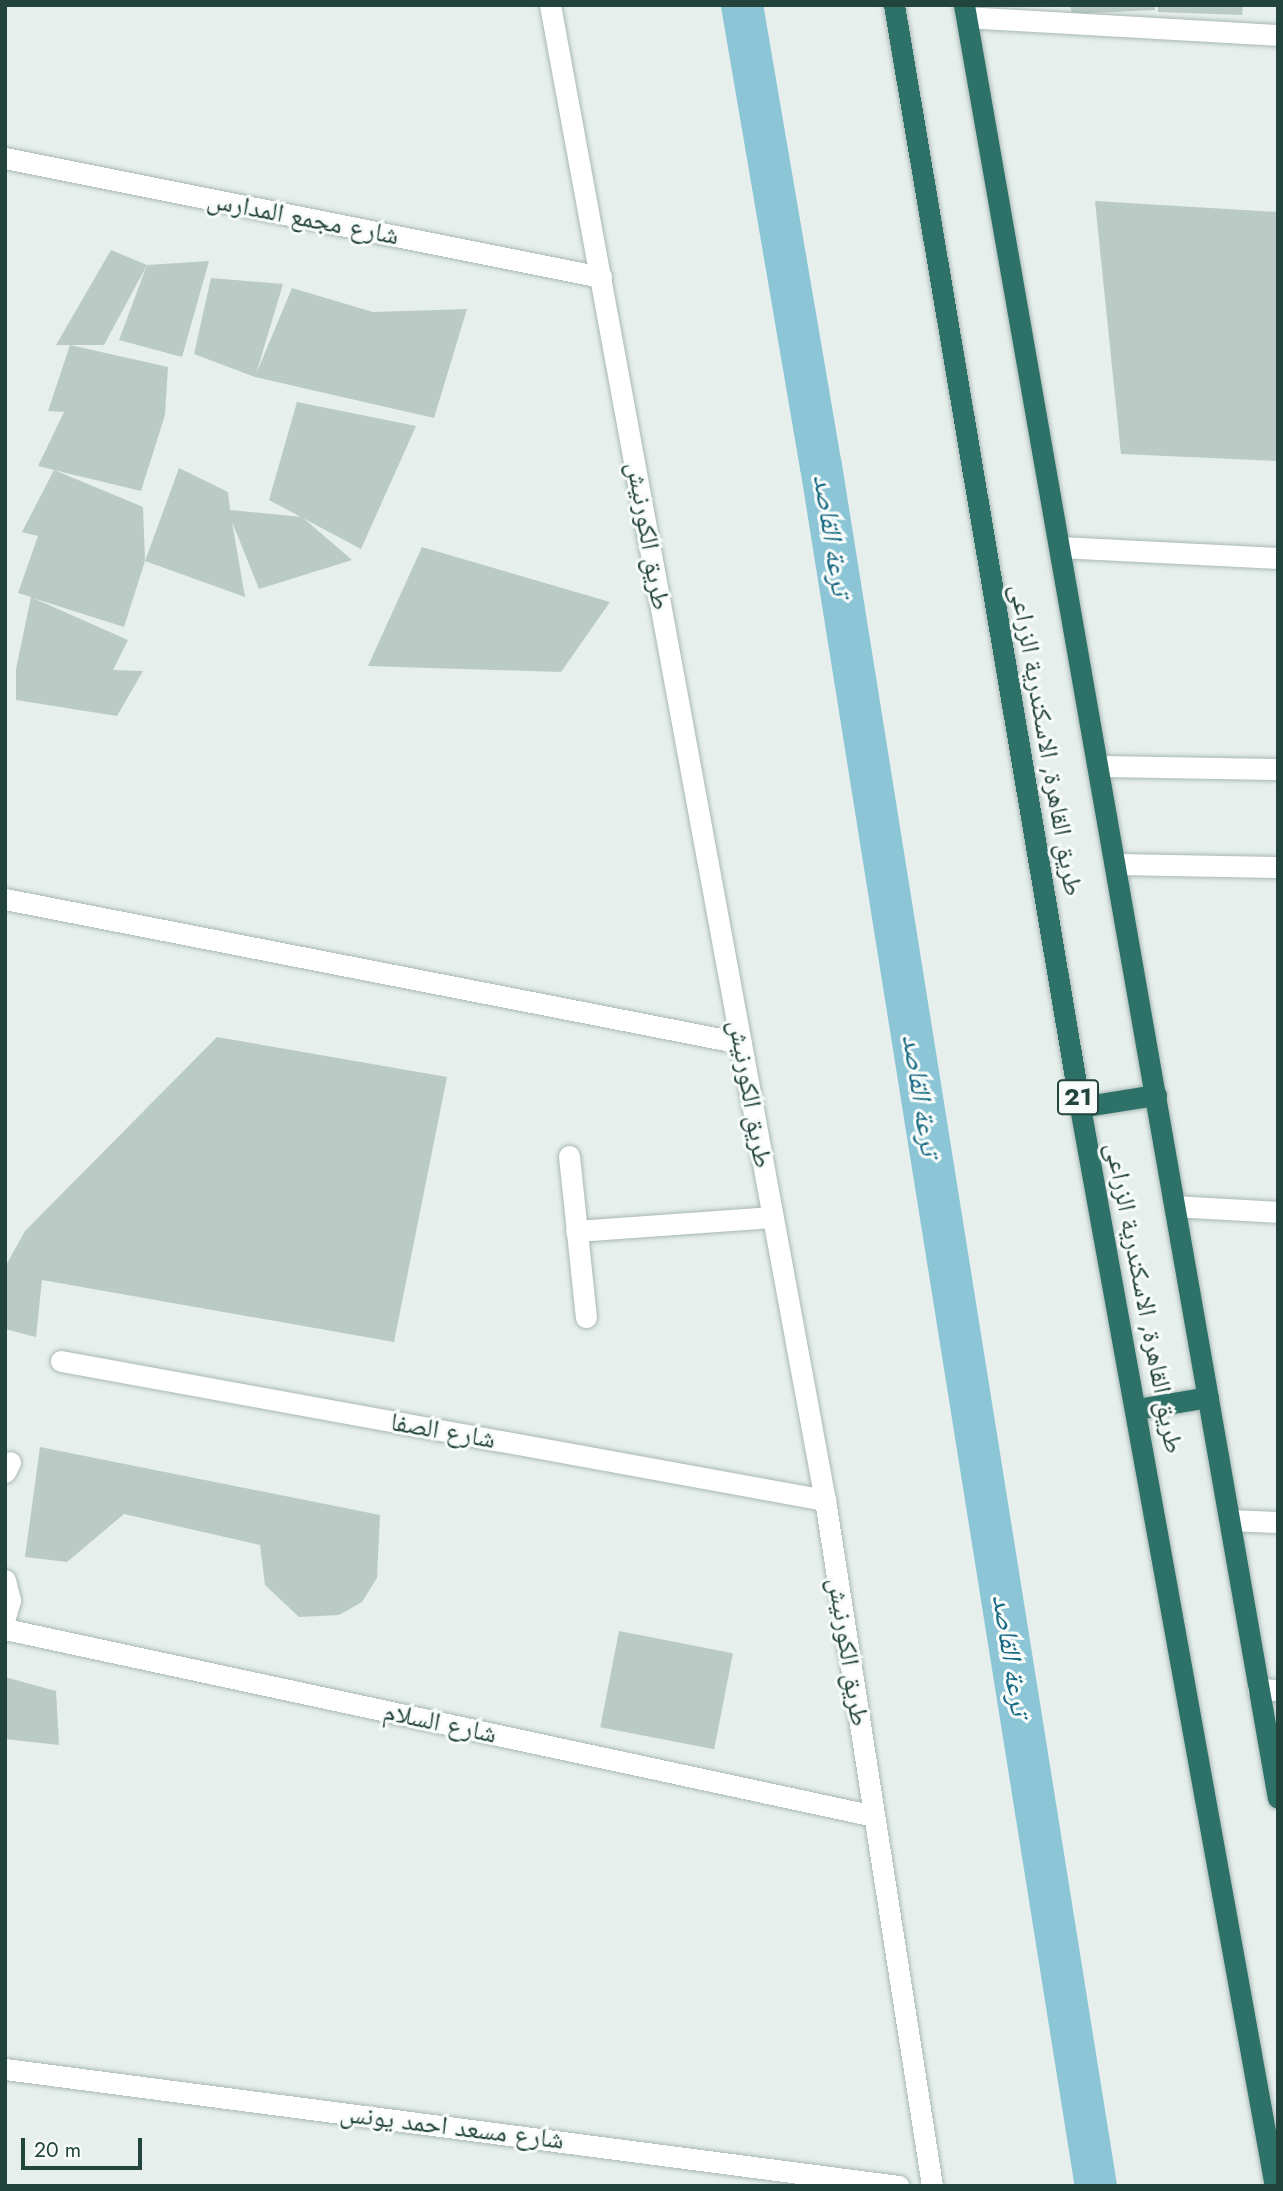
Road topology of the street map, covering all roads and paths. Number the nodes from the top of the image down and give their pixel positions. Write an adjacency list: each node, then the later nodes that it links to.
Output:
1 (550, 5): 6 (street, طريق الكورنيش)
2 (894, 5): 16 (highway, طريق القاهرة, الاسكندرية الزراعى / 21)
3 (965, 11): 4 (street); 7 (highway, طريق القاهرة, الاسكندرية الزراعى)
4 (1278, 35)
5 (5, 158): 6 (street, شارع مجمع المدارس)
6 (601, 277): 14 (street, طريق الكورنيش)
7 (1059, 547): 8 (street); 9 (highway, طريق القاهرة, الاسكندرية الزراعى)
8 (1278, 558)
9 (1099, 766): 10 (street); 11 (highway, طريق القاهرة, الاسكندرية الزراعى)
10 (1278, 769)
11 (1115, 864): 12 (street); 15 (highway, طريق القاهرة, الاسكندرية الزراعى)
12 (1278, 867)
13 (5, 899): 14 (street)
14 (741, 1043): 20 (street, طريق الكورنيش)
15 (1156, 1095): 16 (highway); 18 (highway, طريق القاهرة, الاسكندرية الزراعى)
16 (1080, 1107): 25 (highway, طريق القاهرة, الاسكندرية الزراعى / 21)
17 (569, 1156): 21 (street)
18 (1175, 1206): 19 (street); 24 (highway, طريق القاهرة, الاسكندرية الزراعى)
19 (1278, 1212)
20 (773, 1217): 21 (street); 26 (street, طريق الكورنيش)
21 (576, 1231): 22 (street)
22 (586, 1317)
23 (61, 1361): 26 (street, شارع الصفا)
24 (1208, 1397): 25 (highway); 27 (highway, طريق القاهرة, الاسكندرية الزراعى)
25 (1137, 1409): 38 (highway, طريق القاهرة, الاسكندرية الزراعى / 21)
26 (825, 1500): 34 (street, طريق الكورنيش)
27 (1229, 1520): 28 (street); 32 (highway, طريق القاهرة, الاسكندرية الزراعى)
28 (1278, 1522)
29 (5, 1580): 30 (street)
30 (5, 1617)
31 (5, 1629): 34 (street, شارع السلام)
32 (1268, 1690): 33 (highway, طريق القاهرة, الاسكندرية الزراعى)
33 (1278, 1798)
34 (874, 1816): 37 (street, طريق الكورنيش)
35 (5, 2068): 36 (street, شارع مسعد احمد يونس)
36 (898, 2186)
37 (932, 2186)
38 (1275, 2186)

